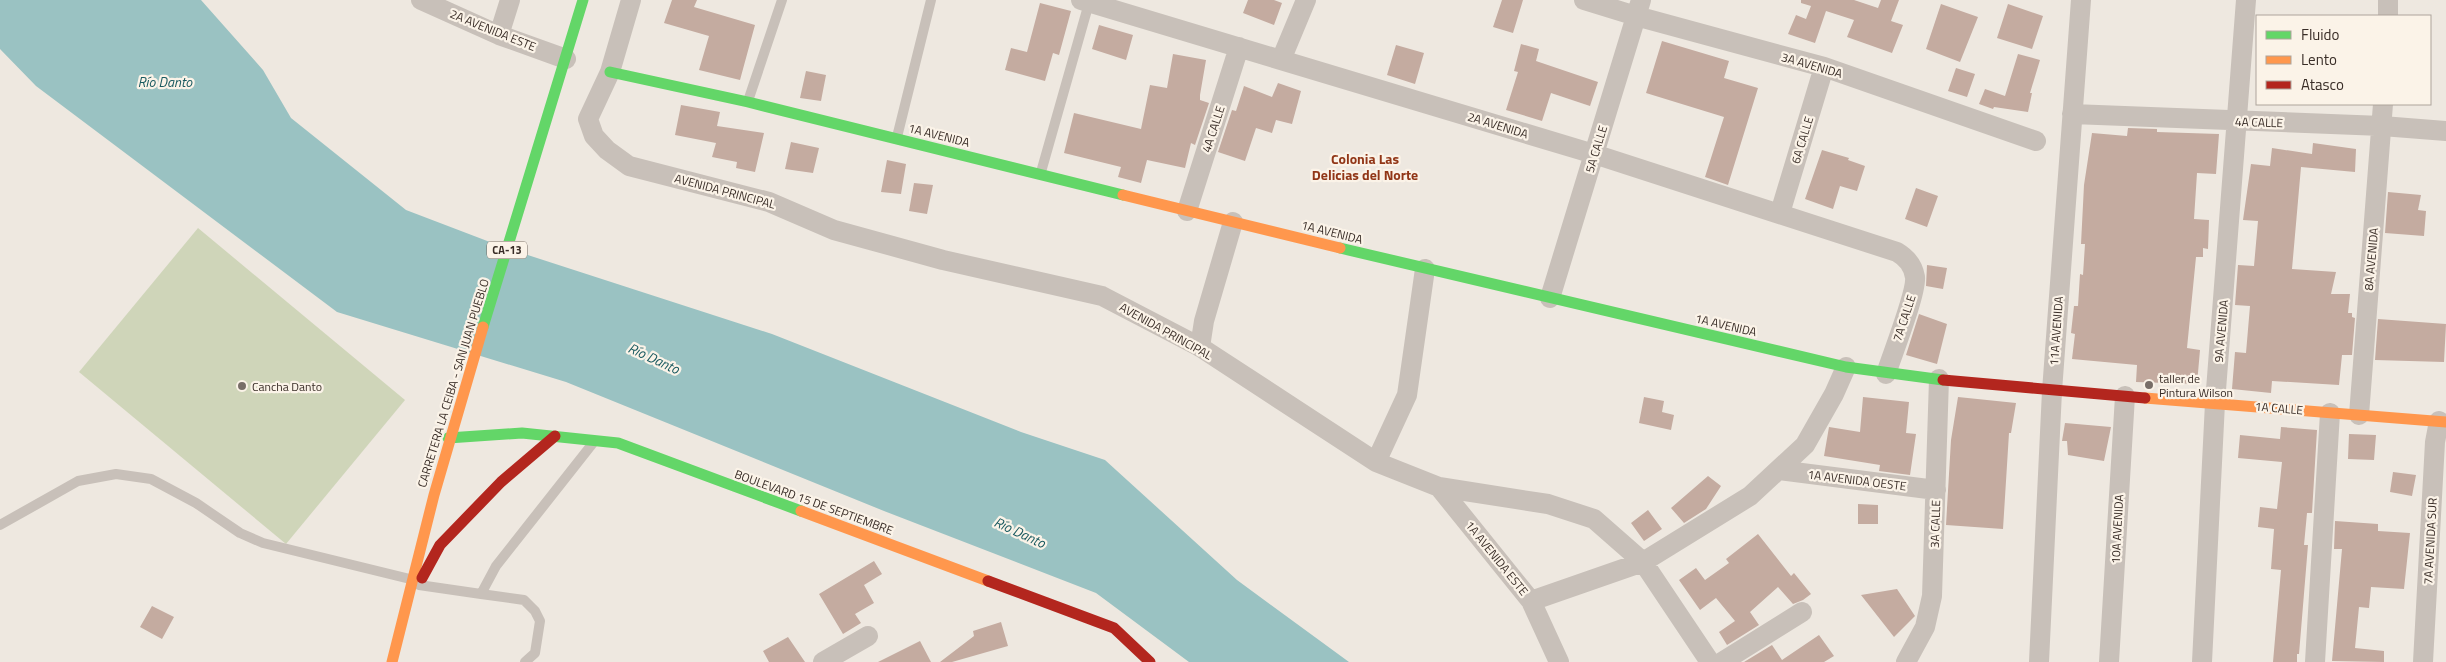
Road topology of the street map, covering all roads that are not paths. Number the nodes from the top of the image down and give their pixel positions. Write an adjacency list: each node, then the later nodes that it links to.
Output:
1 (421, 0): 15 (street, 2A AVENIDA ESTE)
2 (510, 0): 15 (street)
3 (583, 0): 17 (street, CARRETERA LA CEIBA - SAN JUAN PUEBLO / CA-13)
4 (631, 0): 20 (street)
5 (782, 0): 21 (lane)
6 (932, 0): 27 (lane)
7 (1306, 0): 18 (street)
8 (1584, 0): 13 (street, 3A AVENIDA)
9 (2081, 0): 23 (street, 11A AVENIDA)
10 (2246, 0): 24 (street, 9A AVENIDA)
11 (2388, 0): 14 (street)
12 (1085, 1): 16 (street, 2A AVENIDA); 30 (lane)
13 (1639, 8): 19 (street, 3A AVENIDA); 29 (street, 5A CALLE)
14 (2388, 15)
15 (499, 35): 17 (street, 2A AVENIDA ESTE)
16 (1239, 47): 18 (street, 2A AVENIDA); 31 (street, 4A CALLE)
17 (566, 59): 48 (street, CARRETERA LA CEIBA - SAN JUAN PUEBLO / CA-13)
18 (1281, 60): 29 (street, 2A AVENIDA)
19 (1824, 67): 28 (street, 3A AVENIDA); 32 (street, 6A CALLE)
20 (610, 72): 21 (street, 1A AVENIDA); 37 (street, AVENIDA PRINCIPAL)
21 (748, 102): 27 (street, 1A AVENIDA)
22 (2384, 105): 25 (street, 8A AVENIDA)
23 (2072, 114): 24 (street, 4A CALLE); 41 (street, 11A AVENIDA)
24 (2238, 121): 25 (street, 4A CALLE); 43 (street, 9A AVENIDA)
25 (2382, 126): 26 (street, 4A CALLE); 45 (street, 8A AVENIDA)
26 (2446, 131)
27 (896, 139): 30 (street, 1A AVENIDA)
28 (2036, 141)
29 (1594, 154): 32 (street, 2A AVENIDA); 36 (street, 5A CALLE)
30 (1041, 175): 31 (street, 1A AVENIDA)
31 (1187, 211): 33 (street, 1A AVENIDA)
32 (1780, 213): 34 (street, 2A AVENIDA)
33 (1233, 222): 35 (street, 1A AVENIDA); 37 (street)
34 (1909, 262): 39 (street, 7A CALLE)
35 (1425, 269): 36 (street, 1A AVENIDA); 50 (street)
36 (1550, 298): 38 (street, 1A AVENIDA)
37 (1200, 347): 50 (street, AVENIDA PRINCIPAL)
38 (1846, 367): 39 (street, 1A AVENIDA); 51 (street)
39 (1886, 374): 40 (street, 1A AVENIDA)
40 (1939, 379): 41 (street, 1A AVENIDA); 53 (street, 3A CALLE)
41 (2052, 391): 42 (street, 1A CALLE); 69 (street, 11A AVENIDA)
42 (2125, 396): 43 (street, 1A CALLE); 70 (street, 10A AVENIDA)
43 (2215, 403): 44 (street, 1A CALLE); 71 (street, 9A AVENIDA)
44 (2330, 413): 45 (street, 1A CALLE); 72 (street)
45 (2359, 415): 46 (street, 1A CALLE)
46 (2442, 421): 73 (street, 7A AVENIDA SUR)
47 (555, 436): 48 (street, BOULEVARD 15 DE SEPTIEMBRE); 49 (street, BOULEVARD 15 DE SEPTIEMBRE); 56 (street)
48 (448, 438): 56 (street, CARRETERA LA CEIBA - SAN JUAN PUEBLO / CA-13)
49 (595, 441): 57 (lane); 64 (street, BOULEVARD 15 DE SEPTIEMBRE)
50 (1376, 462): 52 (street, AVENIDA PRINCIPAL)
51 (1778, 470): 53 (street, 1A AVENIDA OESTE); 55 (street)
52 (1439, 487): 55 (street, AVENIDA PRINCIPAL); 58 (street, 1A AVENIDA ESTE)
53 (1936, 490): 68 (street, 3A CALLE)
54 (0, 525): 56 (lane)
55 (1643, 562): 58 (street); 66 (street, AVENIDA PRINCIPAL)
56 (415, 582): 57 (lane); 61 (street, CARRETERA LA CEIBA - SAN JUAN PUEBLO / CA-13)
57 (481, 594): 62 (lane)
58 (1531, 601): 65 (street, 1A AVENIDA ESTE)
59 (1802, 612): 67 (street)
60 (868, 636): 63 (street)
61 (392, 662)
62 (525, 662)
63 (823, 662)
64 (1150, 662)
65 (1559, 662)
66 (1710, 662)
67 (1722, 662)
68 (1906, 662)
69 (2038, 662)
70 (2109, 662)
71 (2202, 662)
72 (2315, 662)
73 (2424, 662)

